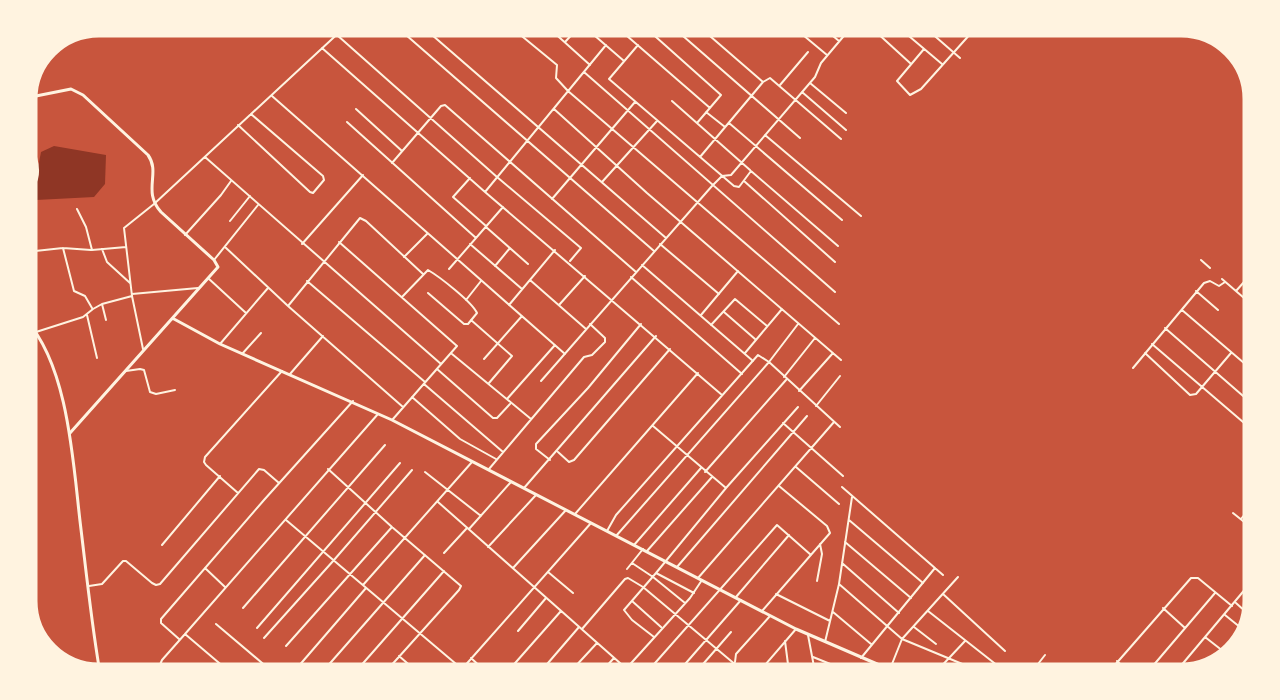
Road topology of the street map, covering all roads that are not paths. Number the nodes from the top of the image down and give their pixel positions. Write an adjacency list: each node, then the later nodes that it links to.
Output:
1 (336, 36): 24 (street)
2 (338, 36): 53 (street)
3 (408, 36): 70 (street)
4 (433, 36): 60 (street)
5 (522, 36): 38 (street)
6 (558, 36): 21 (street)
7 (571, 36): 21 (street)
8 (595, 36): 22 (street)
9 (627, 36): 23 (street)
10 (655, 36): 46 (street)
11 (682, 36): 42 (street)
12 (710, 36): 35 (street)
13 (804, 36): 28 (street)
14 (833, 36): 20 (street)
15 (844, 36): 20 (street)
16 (880, 36): 31 (street)
17 (909, 36): 25 (street)
18 (935, 36): 27 (street)
19 (968, 36): 27 (street)
20 (839, 41): 28 (street)
21 (565, 42): 32 (street)
22 (606, 45): 30 (street); 32 (street)
23 (638, 45): 30 (street); 46 (street)
24 (322, 48): 40 (street); 65 (street)
25 (924, 49): 31 (street); 33 (street)
26 (808, 52): 37 (street)
27 (954, 52): 29 (street); 33 (street)
28 (827, 56): 36 (street)
29 (960, 58)
30 (624, 61): 45 (street)
31 (910, 63): 33 (street)
32 (590, 64): 34 (street)
33 (943, 64)
34 (584, 72): 38 (street); 49 (street)
35 (763, 82): 37 (street); 42 (street)
36 (810, 83): 39 (street); 51 (street)
37 (780, 85): 43 (street)
38 (568, 91): 48 (street); 62 (street)
39 (802, 92): 43 (street); 64 (street)
40 (272, 95): 52 (street); 84 (street)
41 (36, 96): 98 (street)
42 (752, 96): 54 (street); 58 (street)
43 (796, 100): 54 (street); 69 (street)
44 (672, 101): 57 (street)
45 (635, 102): 49 (street); 55 (street)
46 (710, 108): 50 (street)
47 (356, 109): 74 (street)
48 (554, 109): 60 (street); 73 (street)
49 (628, 112): 62 (street); 63 (street)
50 (706, 112): 57 (street); 61 (street)
51 (846, 113)
52 (251, 114): 59 (street); 59 (street)
53 (431, 118): 65 (street); 79 (street); 86 (street)
54 (778, 119): 66 (street); 67 (street)
55 (657, 121): 63 (street); 77 (street)
56 (347, 122): 78 (street)
57 (697, 123): 68 (street)
58 (729, 123): 61 (street); 71 (street)
59 (238, 125): 76 (street)
60 (538, 127): 70 (street); 81 (street)
61 (725, 127): 68 (street)
62 (613, 130): 72 (street); 73 (street)
63 (649, 130): 72 (street); 93 (street)
64 (846, 130)
65 (418, 132): 74 (street); 87 (street)
66 (765, 135): 71 (street); 102 (street)
67 (800, 138)
68 (715, 139): 77 (street); 80 (street)
69 (841, 139)
70 (527, 141): 79 (street); 88 (street)
71 (756, 146): 80 (street); 103 (street)
72 (633, 147): 82 (street); 97 (street)
73 (597, 148): 81 (street); 82 (street)
74 (402, 151): 78 (street)
75 (36, 157): 92 (street)
76 (205, 157): 89 (street); 98 (street)
77 (700, 157): 85 (street)
78 (392, 163): 109 (street)
79 (509, 163): 86 (street); 96 (street)
80 (741, 163): 83 (street); 85 (street)
81 (582, 166): 88 (street); 91 (street)
82 (617, 166): 91 (street); 105 (street)
83 (751, 171): 90 (street); 115 (street)
84 (363, 175): 107 (street); 112 (street)
85 (722, 176): 90 (street); 93 (street)
86 (497, 177): 94 (street); 130 (street)
87 (470, 178): 94 (street); 106 (street)
88 (571, 179): 96 (street); 124 (street)
89 (231, 181): 95 (street); 108 (street)
90 (744, 181): 131 (street)
91 (602, 182): 110 (street)
92 (36, 184)
93 (712, 186): 97 (street); 152 (street)
94 (485, 192): 100 (street)
95 (250, 196): 99 (street); 104 (street)
96 (552, 200): 137 (street)
97 (697, 203): 105 (street); 180 (street)
98 (154, 204): 108 (street); 118 (street)
99 (258, 205): 112 (street); 116 (street)
100 (503, 207): 106 (street); 123 (street)
101 (76, 209): 122 (street)
102 (861, 216)
103 (842, 220)
104 (230, 221)
105 (680, 222): 110 (street); 138 (street)
106 (486, 226): 109 (street); 119 (street)
107 (426, 234): 125 (street); 127 (street)
108 (185, 235): 126 (street)
109 (476, 238): 113 (street)
110 (666, 238): 114 (street)
111 (339, 242): 125 (street); 129 (street); 157 (street)
112 (302, 244): 129 (street)
113 (470, 244): 127 (street); 134 (street)
114 (660, 244): 124 (street); 155 (street)
115 (838, 246)
116 (225, 247): 126 (street); 149 (street)
117 (63, 248): 121 (street); 122 (street); 165 (street)
118 (126, 248): 120 (street); 147 (street)
119 (510, 248): 132 (street); 134 (street)
120 (102, 249): 122 (street); 147 (street)
121 (36, 250)
122 (92, 250)
123 (555, 250): 130 (street); 143 (street)
124 (654, 251): 133 (street)
125 (404, 257): 139 (street)
126 (214, 260): 141 (street)
127 (457, 260): 136 (street); 145 (street)
128 (1201, 260): 135 (street)
129 (323, 262): 144 (street); 210 (street)
130 (569, 262): 140 (street)
131 (835, 262)
132 (528, 264)
133 (642, 265): 137 (street); 173 (street)
134 (495, 266): 150 (street)
135 (1210, 268)
136 (448, 269)
137 (636, 272): 142 (street)
138 (738, 272): 155 (street); 166 (street)
139 (423, 274): 157 (street); 160 (street)
140 (585, 276): 158 (street); 163 (street)
141 (208, 278): 148 (street); 170 (street)
142 (631, 278): 158 (street); 218 (street)
143 (530, 280): 150 (street); 163 (street)
144 (308, 281): 164 (street); 222 (street)
145 (482, 281): 160 (street); 162 (street)
146 (1244, 282): 153 (street)
147 (131, 284): 156 (street)
148 (200, 288): 156 (street); 174 (street)
149 (268, 288): 164 (street); 170 (street)
150 (522, 289): 162 (street)
151 (1196, 291): 153 (street); 167 (street); 168 (street)
152 (835, 292)
153 (1235, 292): 159 (street)
154 (428, 293): 176 (street)
155 (719, 294): 173 (street)
156 (132, 295): 161 (street); 195 (street)
157 (402, 297): 197 (street)
158 (612, 299): 177 (street); 178 (street)
159 (1244, 299)
160 (466, 300): 176 (street)
161 (102, 304): 165 (street); 175 (street)
162 (509, 304): 172 (street)
163 (559, 305): 184 (street)
164 (288, 306): 187 (street)
165 (93, 309): 171 (street)
166 (782, 309): 179 (street); 182 (street)
167 (1182, 309): 183 (street); 200 (street)
168 (1218, 310)
169 (723, 312): 181 (street); 182 (street); 190 (street)
170 (246, 313): 191 (street)
171 (87, 315): 185 (street); 204 (street)
172 (522, 316): 192 (street); 194 (street)
173 (700, 316): 181 (street)
174 (174, 319): 191 (street); 195 (street)
175 (106, 320)
176 (471, 320): 192 (street)
177 (590, 324): 184 (street); 238 (street)
178 (641, 324): 188 (street); 254 (street)
179 (798, 324): 189 (street); 208 (street)
180 (839, 324)
181 (711, 325): 203 (street)
182 (767, 326): 190 (street)
183 (1165, 328): 193 (street); 215 (street)
184 (586, 329): 202 (street)
185 (36, 332): 245 (street)
186 (261, 333): 201 (street)
187 (322, 336): 217 (street); 234 (street)
188 (656, 336): 196 (street); 251 (street)
189 (815, 338): 198 (street); 220 (street)
190 (756, 340): 203 (street)
191 (220, 344): 201 (street)
192 (498, 344): 205 (street); 223 (street)
193 (1152, 344): 199 (street); 224 (street)
194 (555, 345): 202 (street); 230 (street)
195 (143, 349): 213 (street)
196 (670, 349): 216 (street); 251 (street)
197 (452, 353): 210 (street); 223 (street)
198 (832, 353): 206 (street); 226 (street)
199 (1145, 353): 211 (street); 224 (street)
200 (1231, 353): 209 (street); 215 (street)
201 (242, 354): 214 (street)
202 (565, 354): 221 (street)
203 (744, 354): 207 (street)
204 (97, 357)
205 (484, 359)
206 (841, 360)
207 (753, 361): 208 (street); 218 (street)
208 (769, 362): 220 (street); 252 (street)
209 (1244, 363)
210 (441, 364): 212 (street)
211 (1133, 368)
212 (437, 369): 222 (street); 232 (street)
213 (126, 371): 225 (street); 245 (street)
214 (282, 371): 217 (street); 264 (street)
215 (1215, 372): 224 (street); 229 (street)
216 (698, 373): 227 (street); 243 (street)
217 (290, 374): 231 (street)
218 (742, 374): 227 (street)
219 (840, 376): 233 (street)
220 (785, 378): 226 (street); 263 (street)
221 (541, 381)
222 (424, 383): 228 (street); 250 (street)
223 (488, 384): 230 (street)
224 (1202, 388): 242 (street)
225 (175, 390)
226 (799, 391): 233 (street)
227 (722, 395): 248 (street)
228 (412, 397): 234 (street); 253 (street)
229 (1244, 397)
230 (506, 399): 232 (street)
231 (353, 402): 236 (street); 268 (street)
232 (511, 403): 238 (street)
233 (816, 406): 240 (street)
234 (404, 407): 239 (street)
235 (798, 407): 241 (street)
236 (378, 414): 239 (street); 259 (street)
237 (807, 416): 246 (street)
238 (531, 419): 250 (street)
239 (392, 420): 255 (street)
240 (834, 422): 244 (street); 249 (street)
241 (783, 423): 246 (street); 272 (street)
242 (1244, 423)
243 (652, 425): 248 (street); 284 (street)
244 (840, 427)
245 (70, 433): 329 (street)
246 (793, 433): 249 (street); 313 (street)
247 (385, 445): 271 (street)
248 (676, 447): 252 (street); 294 (street)
249 (811, 449): 257 (street); 265 (street)
250 (503, 452): 253 (street)
251 (558, 452): 254 (street)
252 (686, 454): 258 (street); 296 (street)
253 (496, 460): 261 (street)
254 (550, 460): 274 (street)
255 (472, 462): 261 (street); 273 (street)
256 (400, 464): 279 (street)
257 (796, 467): 269 (street); 280 (street)
258 (701, 468): 263 (street); 302 (street)
259 (328, 469): 271 (street); 287 (street)
260 (411, 470): 282 (street)
261 (488, 470): 267 (street)
262 (425, 472): 273 (street)
263 (705, 472): 266 (street)
264 (220, 476): 275 (street); 301 (street)
265 (843, 476)
266 (712, 477): 272 (street); 304 (street)
267 (511, 482): 274 (street); 286 (street)
268 (279, 483): 275 (street); 314 (street)
269 (779, 486): 300 (street); 325 (street)
270 (842, 487): 277 (street)
271 (349, 488): 279 (street); 297 (street)
272 (726, 488): 310 (street)
273 (448, 489): 278 (street); 286 (street)
274 (524, 489): 276 (street)
275 (238, 493): 329 (street)
276 (536, 495): 281 (street); 303 (street)
277 (852, 497): 289 (street); 316 (street)
278 (438, 502): 293 (street); 298 (street)
279 (366, 503): 282 (street); 305 (street)
280 (839, 504)
281 (566, 510): 284 (street); 315 (street)
282 (376, 512): 292 (street); 309 (street)
283 (1233, 513): 288 (street)
284 (575, 514): 291 (street)
285 (1244, 515): 288 (street)
286 (481, 516): 293 (street)
287 (285, 519): 297 (street); 331 (street)
288 (1241, 519): 290 (street)
289 (849, 520): 299 (street); 327 (street)
290 (1244, 522)
291 (591, 523): 294 (street); 319 (street)
292 (392, 527): 298 (street); 321 (street)
293 (467, 529): 303 (street); 306 (street)
294 (607, 531): 296 (street)
295 (789, 535): 308 (street); 334 (street); 342 (street)
296 (616, 536): 302 (street)
297 (306, 537): 305 (street); 349 (street)
298 (405, 538): 307 (street); 330 (street)
299 (845, 542): 312 (street); 343 (street)
300 (820, 544): 308 (street); 326 (street)
301 (162, 545)
302 (634, 545): 304 (street)
303 (488, 547): 315 (street)
304 (645, 550): 310 (street); 311 (street)
305 (323, 551): 309 (street); 367 (street)
306 (444, 554)
307 (425, 555): 318 (street); 346 (street)
308 (811, 555): 339 (street)
309 (334, 560): 321 (street); 379 (street)
310 (665, 561): 313 (street); 320 (street)
311 (632, 563): 317 (street); 323 (street)
312 (842, 563): 328 (street); 356 (street)
313 (677, 567): 325 (street)
314 (205, 568): 331 (street); 381 (street)
315 (513, 568): 332 (street)
316 (935, 568): 322 (street); 327 (street)
317 (627, 569)
318 (444, 571): 360 (street); 374 (street)
319 (548, 572): 332 (street); 335 (street)
320 (656, 573): 323 (street); 336 (street)
321 (350, 574): 330 (street); 389 (street)
322 (944, 575)
323 (653, 577): 333 (street); 347 (street)
324 (958, 577): 340 (street)
325 (700, 579): 334 (street); 336 (street)
326 (817, 581)
327 (923, 583): 343 (street)
328 (839, 584): 355 (street); 365 (street)
329 (88, 586): 402 (street)
330 (364, 586): 346 (street); 406 (street)
331 (225, 587): 375 (street)
332 (534, 587): 341 (street); 396 (street)
333 (644, 587): 345 (street); 357 (street); 368 (street)
334 (720, 589): 342 (street); 363 (street)
335 (573, 593)
336 (694, 593): 347 (street)
337 (1215, 593): 348 (street); 350 (street); 371 (street)
338 (1244, 593): 348 (street)
339 (776, 594): 352 (street); 361 (street)
340 (943, 594): 353 (street); 392 (street)
341 (546, 598): 351 (street); 372 (street)
342 (736, 598): 344 (street)
343 (911, 598): 356 (street)
344 (741, 600): 352 (street); 382 (street)
345 (632, 601): 369 (street); 377 (street)
346 (382, 602): 360 (street); 407 (street)
347 (685, 603): 357 (street)
348 (1233, 604): 354 (street); 359 (street)
349 (243, 608)
350 (1163, 608): 371 (street); 400 (street)
351 (561, 611): 368 (street); 414 (street)
352 (762, 611): 358 (street)
353 (928, 611): 366 (street); 384 (street)
354 (1243, 611)
355 (833, 612): 361 (street); 387 (street)
356 (899, 613): 365 (street)
357 (675, 614): 363 (street); 369 (street)
358 (770, 615): 370 (street); 401 (street)
359 (1225, 615): 364 (street); 378 (street)
360 (401, 618): 374 (street); 408 (street)
361 (830, 621): 385 (street)
362 (216, 624): 405 (street)
363 (688, 625): 382 (street); 420 (street)
364 (1239, 626)
365 (888, 627): 380 (street); 387 (street)
366 (914, 627): 380 (street); 388 (street)
367 (257, 628)
368 (580, 628): 386 (street); 415 (street)
369 (662, 628): 377 (street)
370 (796, 629): 376 (street); 383 (street)
371 (1185, 629): 435 (street)
372 (518, 631)
373 (731, 632): 390 (street)
374 (420, 633): 394 (street); 411 (street)
375 (185, 634): 381 (street); 404 (street)
376 (808, 635): 385 (street); 395 (street)
377 (654, 637): 419 (street)
378 (1206, 637): 391 (street); 436 (street)
379 (264, 638)
380 (902, 639): 399 (street); 428 (street)
381 (180, 640): 403 (street)
382 (706, 641): 390 (street); 421 (street)
383 (785, 641): 423 (street); 424 (street)
384 (966, 641): 399 (street); 431 (street)
385 (825, 642): 398 (street)
386 (597, 643): 397 (street); 416 (street)
387 (871, 644): 398 (street)
388 (936, 644)
389 (286, 646)
390 (717, 648): 401 (street); 422 (street)
391 (1221, 649)
392 (1005, 651)
393 (1045, 655): 432 (street)
394 (399, 656): 409 (street); 410 (street)
395 (813, 657): 425 (street); 426 (street)
396 (471, 658): 412 (street); 413 (street)
397 (614, 658): 417 (street); 418 (street)
398 (861, 658): 427 (street)
399 (948, 660): 429 (street); 430 (street)
400 (1117, 661): 433 (street); 434 (street)
401 (735, 662)
402 (99, 664)
403 (160, 664)
404 (220, 664)
405 (263, 664)
406 (300, 664)
407 (329, 664)
408 (362, 664)
409 (392, 664)
410 (408, 664)
411 (456, 664)
412 (466, 664)
413 (478, 664)
414 (514, 664)
415 (547, 664)
416 (578, 664)
417 (608, 664)
418 (620, 664)
419 (631, 664)
420 (654, 664)
421 (685, 664)
422 (703, 664)
423 (766, 664)
424 (788, 664)
425 (814, 664)
426 (830, 664)
427 (877, 664)
428 (892, 664)
429 (944, 664)
430 (959, 664)
431 (995, 664)
432 (1038, 664)
433 (1115, 664)
434 (1120, 664)
435 (1155, 664)
436 (1183, 664)

